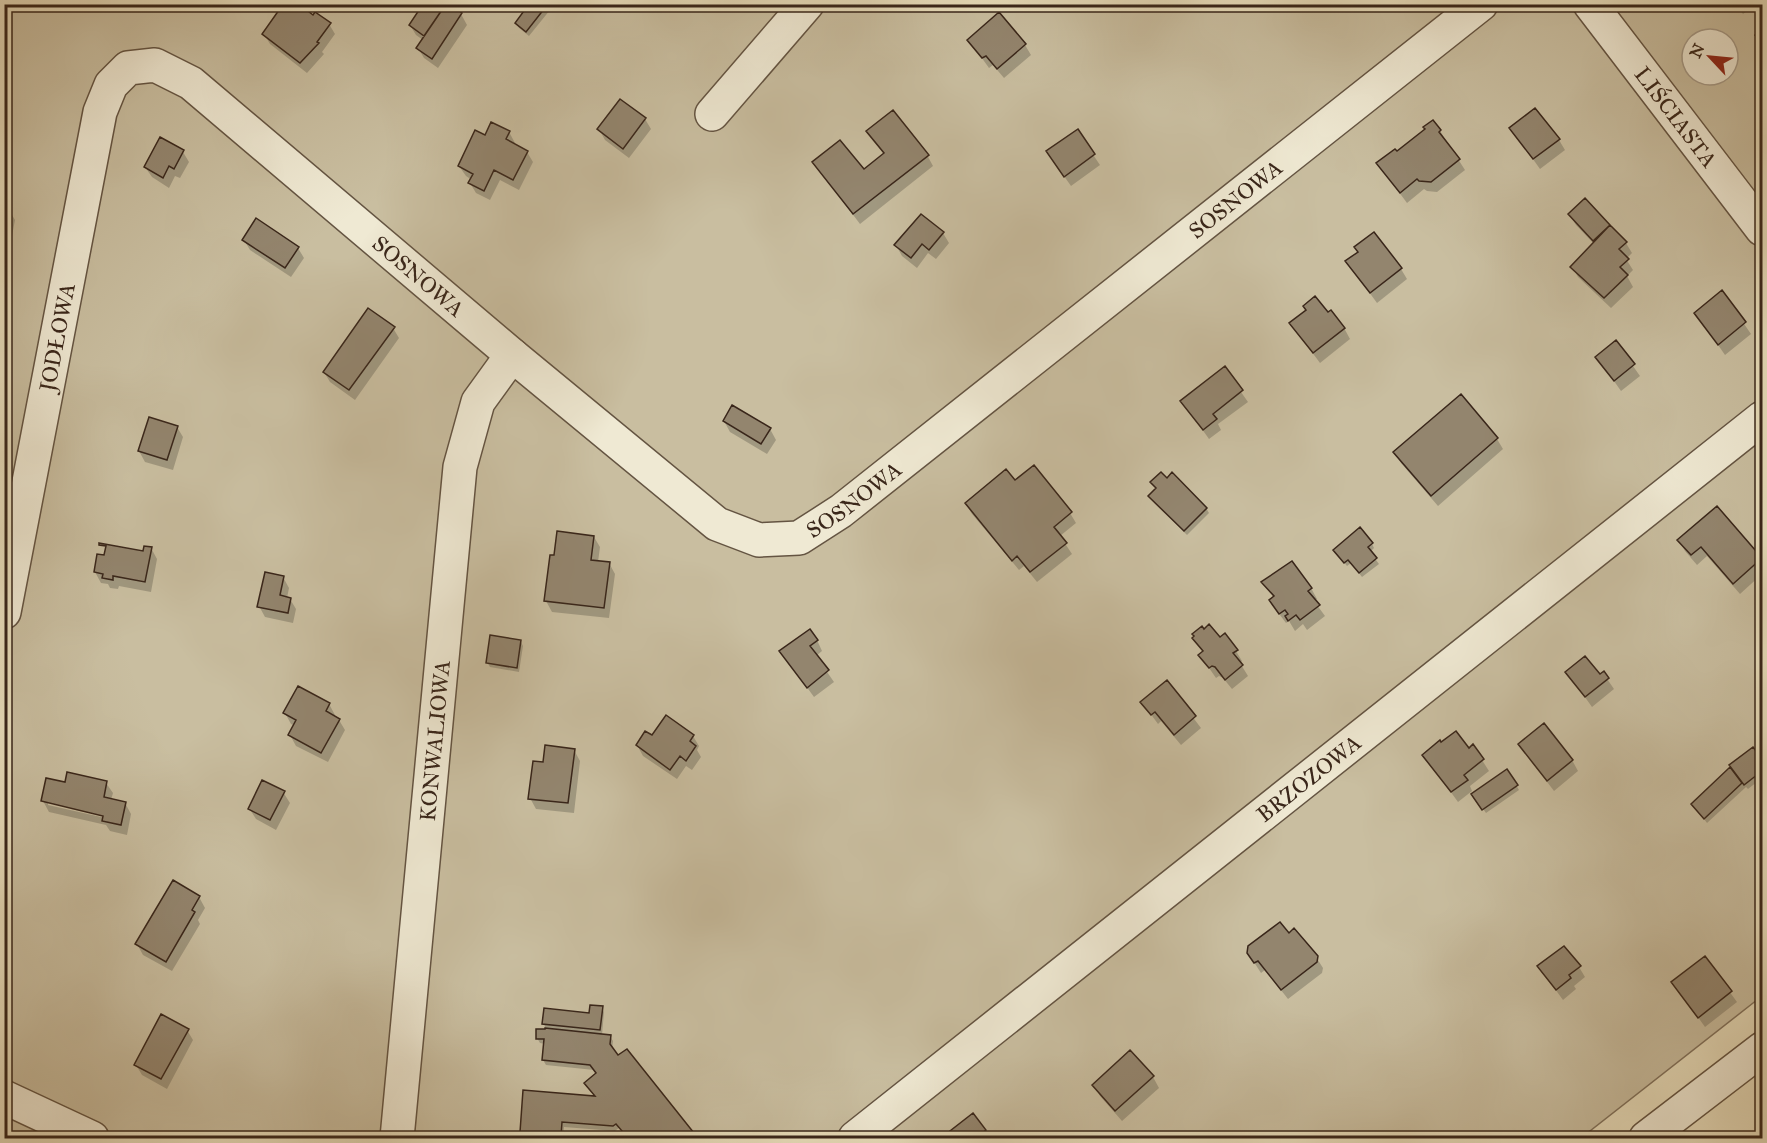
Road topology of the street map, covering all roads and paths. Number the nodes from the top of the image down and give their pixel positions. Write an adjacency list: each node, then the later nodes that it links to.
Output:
1 (807, 4): 5 (street)
2 (1481, 4): 7 (street, SOSNOWA)
3 (1590, 4): 6 (street, LIŚCIASTA)
4 (128, 68): 7 (street, SOSNOWA); 9 (street, JODŁOWA)
5 (712, 114)
6 (1762, 229)
7 (512, 355): 13 (street, KONWALIOWA)
8 (1762, 418): 14 (street, BRZOZOWA)
9 (4, 612)
10 (1762, 1049): 15 (street)
11 (4, 1097): 12 (street)
12 (92, 1138)
13 (397, 1138)
14 (855, 1138)
15 (1646, 1138)

